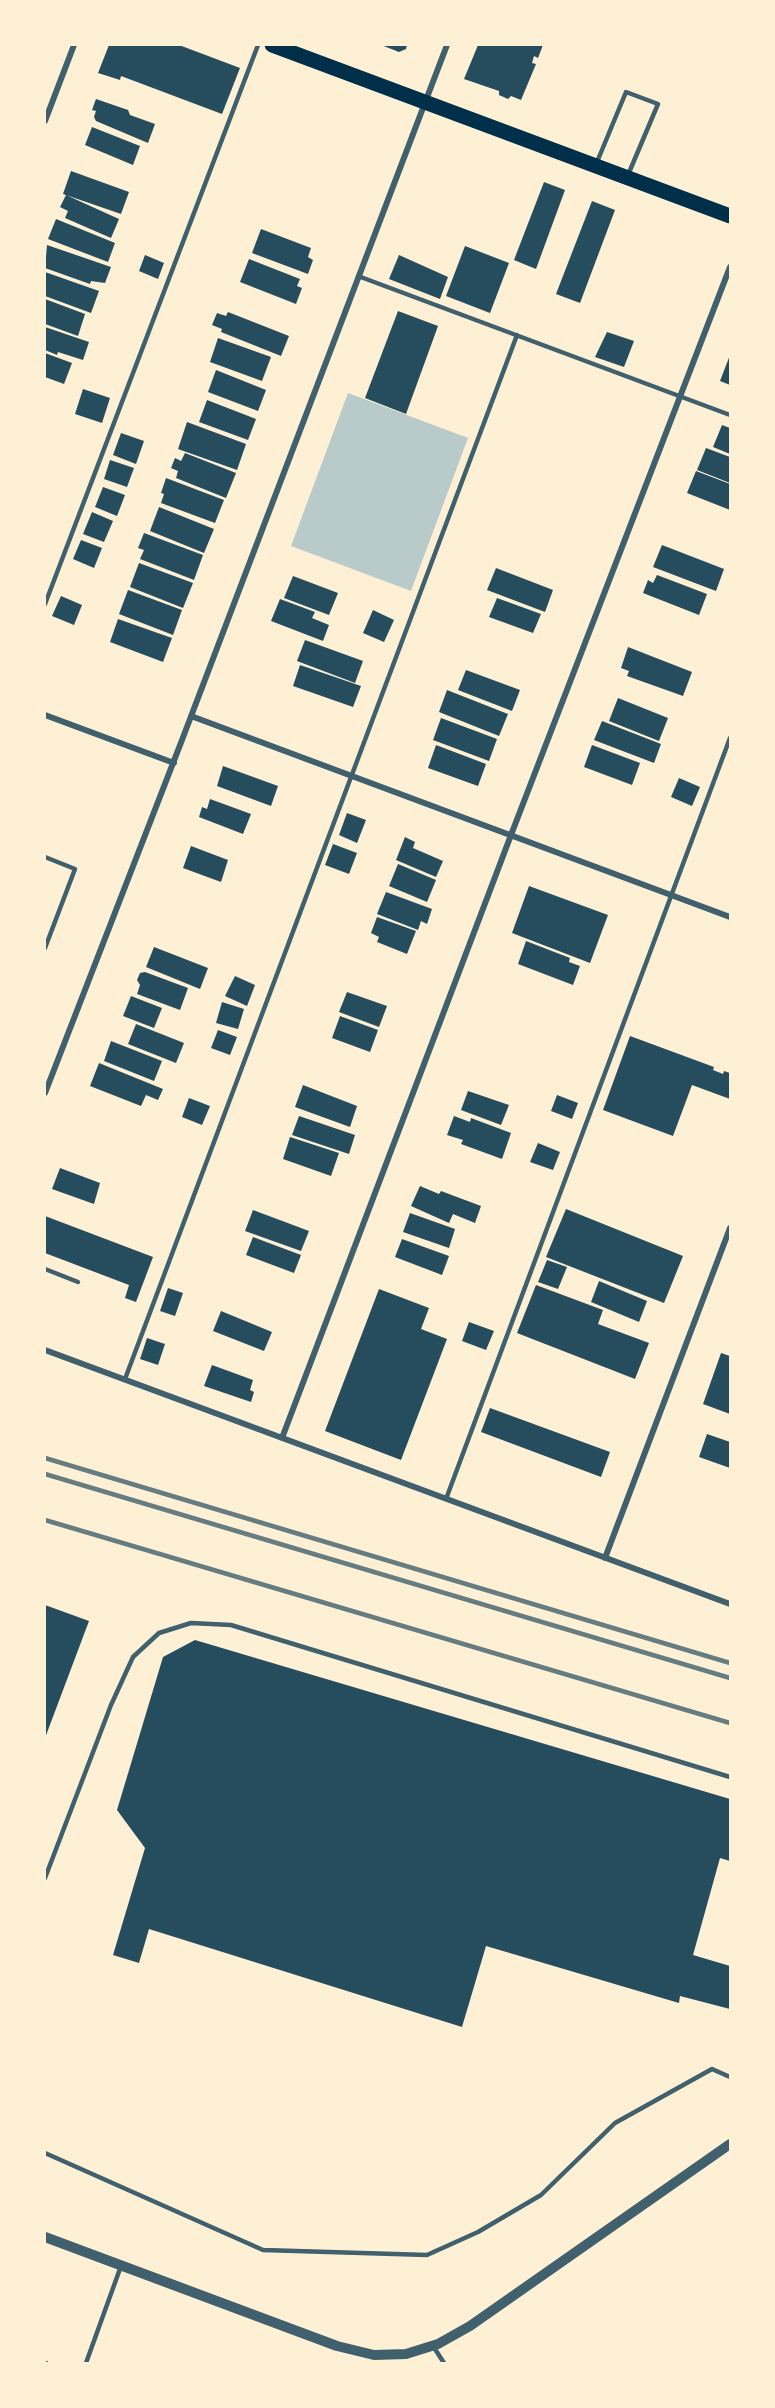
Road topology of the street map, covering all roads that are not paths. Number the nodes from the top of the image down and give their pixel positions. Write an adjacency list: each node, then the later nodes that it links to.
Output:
1 (74, 45): 6 (street)
2 (258, 45): 15 (lane)
3 (273, 45): 5 (main road)
4 (447, 45): 5 (street)
5 (424, 102): 7 (main road); 11 (street)
6 (45, 121)
7 (595, 165): 8 (main road); 8 (lane)
8 (627, 177): 9 (main road)
9 (730, 216)
10 (730, 267): 13 (street)
11 (358, 276): 12 (lane); 17 (street)
12 (517, 335): 13 (lane); 20 (lane)
13 (680, 396): 14 (lane); 21 (street)
14 (730, 415)
15 (45, 604)
16 (45, 715): 19 (street)
17 (191, 716): 19 (street); 20 (street)
18 (730, 738): 23 (lane)
19 (174, 763): 26 (street)
20 (351, 776): 21 (street); 31 (lane)
21 (511, 835): 23 (street); 32 (street)
22 (45, 857): 25 (lane)
23 (671, 895): 24 (street); 33 (lane)
24 (730, 917)
25 (45, 948)
26 (45, 1093)
27 (730, 1228): 34 (street)
28 (45, 1269): 29 (lane)
29 (78, 1282)
30 (45, 1350): 31 (street)
31 (125, 1379): 32 (street)
32 (282, 1438): 33 (street)
33 (446, 1498): 34 (street)
34 (605, 1558): 35 (street)
35 (730, 1604)
36 (730, 1777): 37 (lane)
37 (45, 1878)
38 (730, 2077): 40 (lane)
39 (730, 2144): 43 (street)
40 (45, 2152)
41 (45, 2237): 42 (street)
42 (121, 2266): 43 (street); 44 (lane)
43 (433, 2346): 45 (lane)
44 (86, 2363)
45 (444, 2363)

